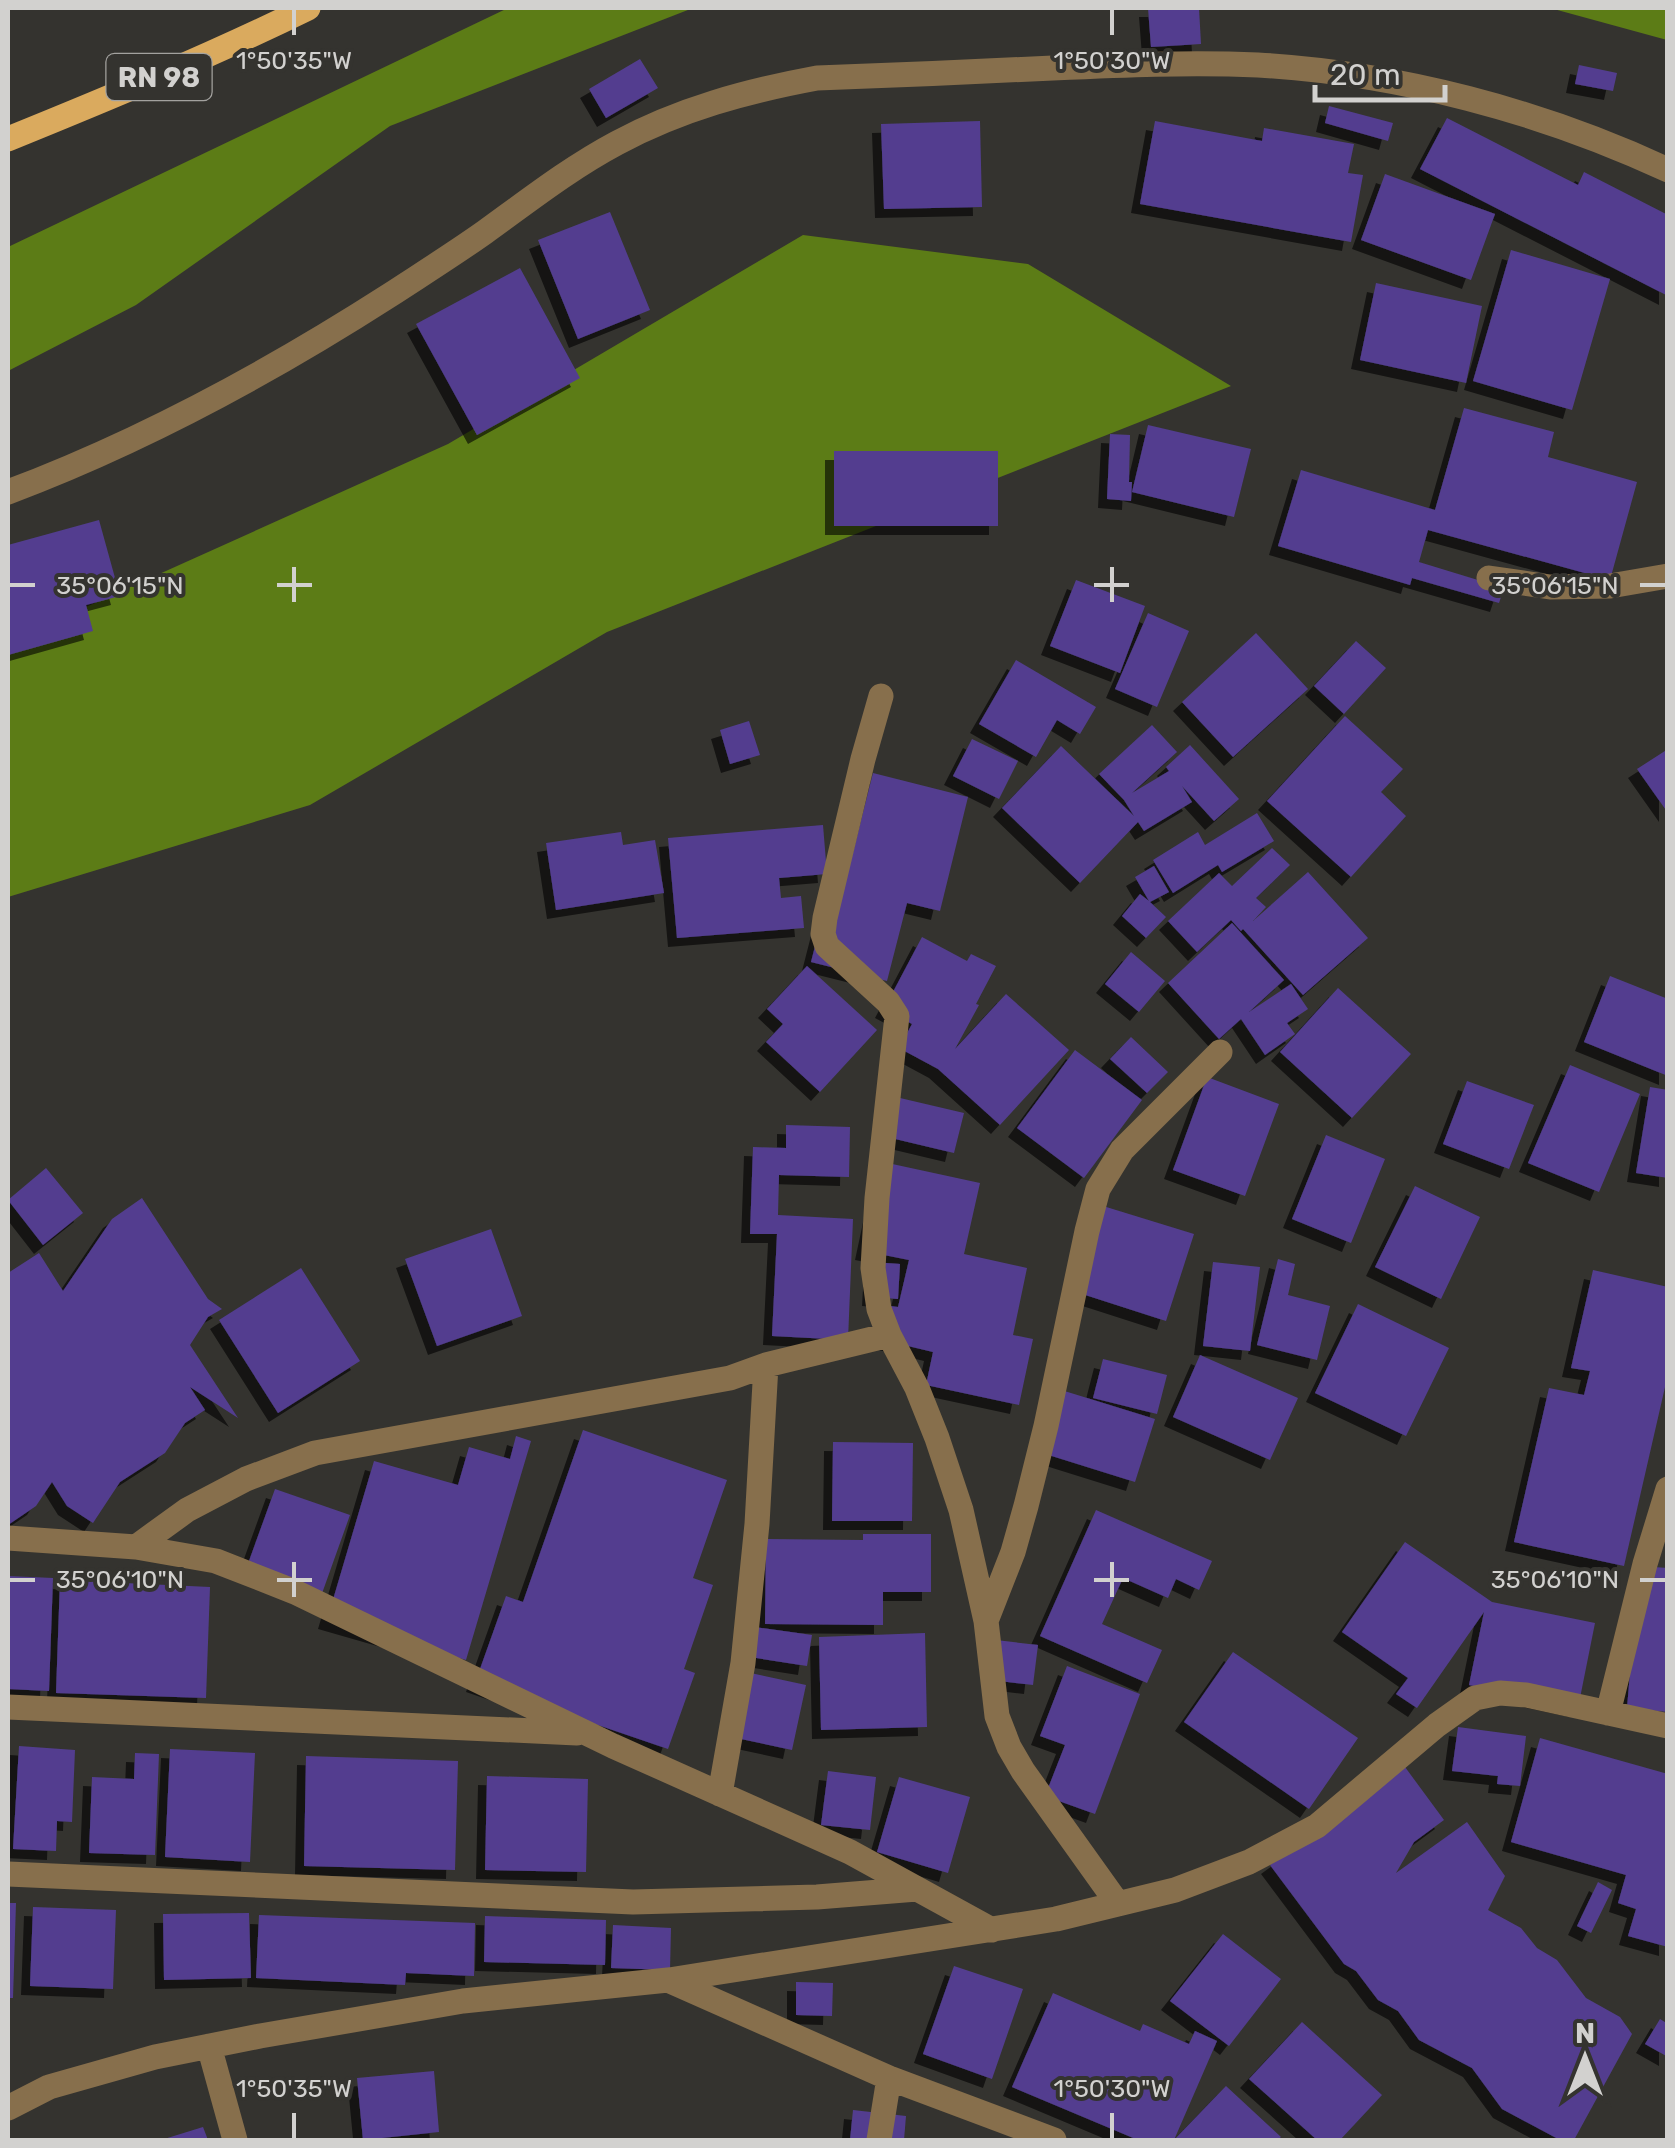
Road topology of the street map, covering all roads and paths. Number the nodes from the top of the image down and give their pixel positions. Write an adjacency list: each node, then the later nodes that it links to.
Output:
1 (308, 8): 2 (main road, RN 98)
2 (8, 139)
3 (1668, 170): 4 (street)
4 (8, 492)
5 (1668, 576): 6 (street)
6 (1489, 578)
7 (882, 696): 9 (street)
8 (1220, 1052): 14 (street)
9 (889, 1335): 10 (street); 14 (street)
10 (766, 1365): 13 (street); 19 (street)
11 (1668, 1489): 16 (street)
12 (8, 1538): 13 (street)
13 (136, 1546): 18 (street)
14 (986, 1621): 22 (street)
15 (8, 1706): 18 (street)
16 (1608, 1713): 17 (street); 22 (street)
17 (1668, 1726)
18 (590, 1734): 19 (street)
19 (720, 1794): 21 (street)
20 (8, 1874): 21 (street)
21 (917, 1889): 23 (street)
22 (1118, 1904): 23 (street)
23 (992, 1930): 24 (street)
24 (668, 1980): 25 (street); 26 (street)
25 (209, 2046): 27 (street); 30 (street)
26 (889, 2078): 31 (street); 32 (street)
27 (49, 2086): 28 (street); 29 (street)
28 (8, 2088)
29 (8, 2108)
30 (235, 2140)
31 (880, 2140)
32 (1054, 2140)

